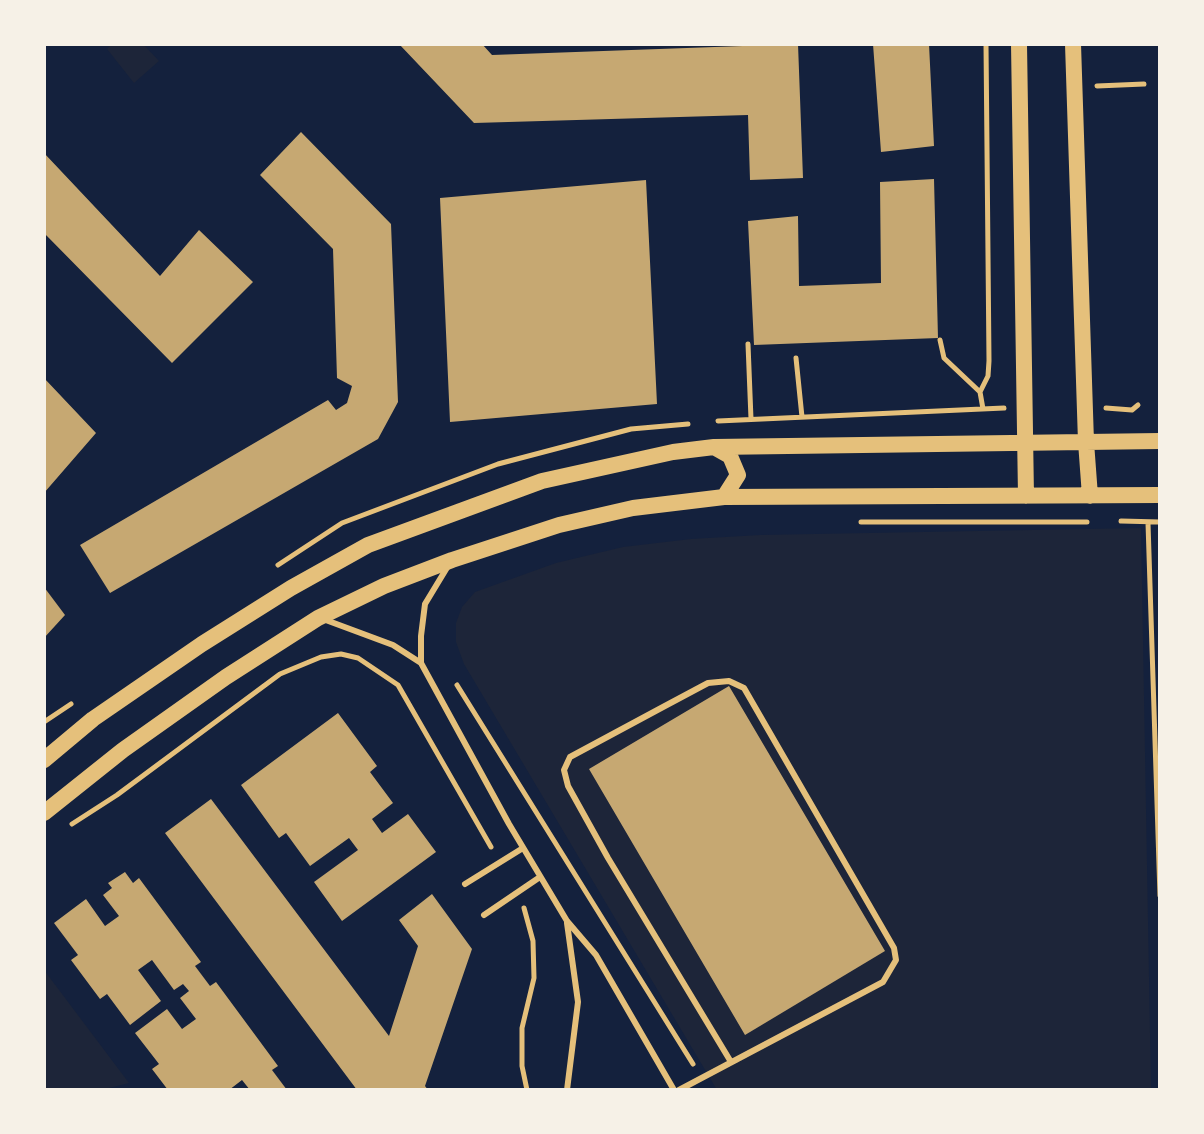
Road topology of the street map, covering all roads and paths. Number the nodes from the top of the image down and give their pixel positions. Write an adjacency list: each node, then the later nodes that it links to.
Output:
1 (986, 44): 9 (path)
2 (1019, 44): 15 (main road)
3 (1073, 44): 14 (main road)
4 (1144, 84): 5 (path)
5 (1122, 85)
6 (940, 340): 9 (path)
7 (748, 344): 12 (path)
8 (796, 358): 11 (path)
9 (980, 392): 10 (path)
10 (983, 409)
11 (802, 417)
12 (751, 419)
13 (1160, 441): 14 (main road)
14 (1086, 442): 15 (main road); 19 (main road)
15 (1025, 443): 16 (main road); 18 (main road)
16 (714, 447): 20 (main road); 30 (main road)
17 (1160, 495): 19 (main road)
18 (1026, 496): 19 (main road); 20 (main road)
19 (1090, 496)
20 (724, 497): 26 (main road)
21 (1117, 521): 25 (path)
22 (851, 522): 23 (path)
23 (1088, 522)
24 (1160, 522): 25 (path)
25 (1148, 523): 38 (path)
26 (452, 560): 27 (main road); 28 (lane)
27 (318, 618): 28 (lane); 31 (main road)
28 (421, 663): 33 (lane)
29 (454, 680): 42 (path)
30 (44, 760)
31 (44, 813)
32 (68, 826): 34 (path)
33 (523, 848): 34 (lane); 35 (lane)
34 (500, 862): 36 (lane)
35 (540, 877): 37 (lane); 40 (lane)
36 (465, 884)
37 (519, 892): 39 (lane); 43 (path)
38 (1160, 896)
39 (484, 915)
40 (567, 921): 44 (lane); 45 (lane)
41 (731, 1062): 41 (lane); 42 (lane)
42 (702, 1078): 45 (lane)
43 (527, 1090)
44 (567, 1090)
45 (676, 1090)

